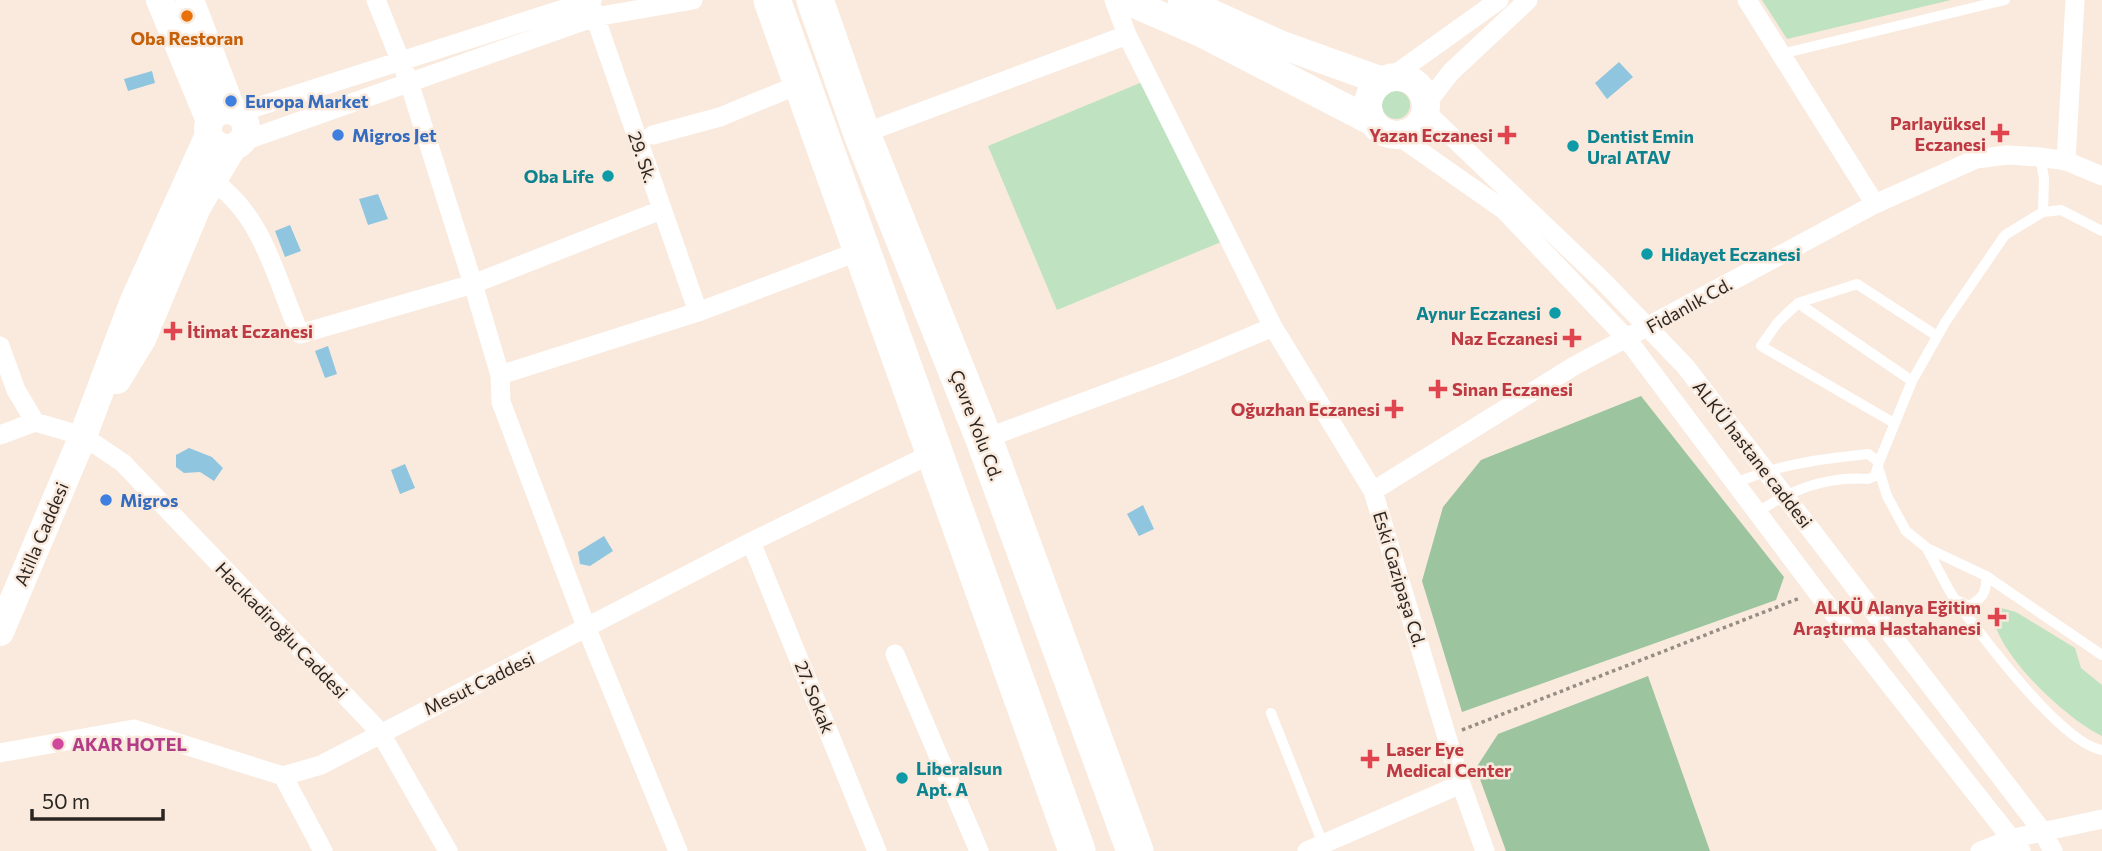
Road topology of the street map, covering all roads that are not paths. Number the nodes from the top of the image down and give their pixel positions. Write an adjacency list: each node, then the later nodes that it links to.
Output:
1 (160, 0): 23 (street)
2 (190, 0): 23 (street)
3 (376, 0): 18 (street)
4 (693, 0): 15 (street)
5 (772, 0): 35 (highway)
6 (815, 0): 25 (highway, Çevre Yolu Cd.)
7 (1114, 0): 16 (street, Eski Gazipaşa Cd.)
8 (1125, 0): 24 (street)
9 (1181, 0): 19 (street)
10 (1499, 0): 19 (street)
11 (1528, 0): 22 (street)
12 (1747, 0): 17 (street)
13 (2005, 0): 17 (lane)
14 (2075, 0): 28 (street)
15 (582, 8): 18 (street); 20 (street); 32 (street, 29. Sk.)
16 (1127, 35): 25 (street); 39 (street, Eski Gazipaşa Cd.)
17 (1781, 54): 31 (street)
18 (398, 60): 20 (street); 23 (street)
19 (1386, 79): 22 (street); 24 (street)
20 (409, 82): 23 (street); 36 (street)
21 (783, 92): 26 (street)
22 (1425, 108): 24 (street); 40 (street, ALKÜ hastane caddesi)
23 (227, 128): 30 (street); 49 (street)
24 (1385, 128): 42 (street)
25 (862, 134): 50 (highway, Çevre Yolu Cd.)
26 (653, 135)
27 (2040, 157): 28 (street, Fidanlık Cd.); 31 (street, Fidanlık Cd.); 33 (lane)
28 (2066, 161): 29 (street, Fidanlık Cd.)
29 (2102, 176)
30 (213, 181): 36 (street); 49 (street)
31 (1875, 204): 40 (street, Fidanlık Cd.)
32 (661, 210): 36 (street); 38 (street, 29. Sk.)
33 (2043, 212): 34 (lane); 41 (lane)
34 (2102, 231)
35 (862, 250): 38 (street); 51 (highway)
36 (473, 284): 44 (street)
37 (1798, 303): 41 (lane); 45 (lane); 47 (lane)
38 (698, 312): 44 (street)
39 (1273, 327): 50 (street); 55 (street, Eski Gazipaşa Cd.)
40 (1649, 327): 42 (street, Fidanlık Cd.); 53 (street, ALKÜ hastane caddesi)
41 (1937, 336): 45 (lane)
42 (1627, 339): 54 (street); 55 (street, Fidanlık Cd.)
43 (0, 346): 46 (street)
44 (500, 375): 62 (street)
45 (1912, 380): 47 (lane)
46 (35, 422): 48 (street); 49 (street, Hacıkadiroğlu Caddesi)
47 (1894, 423): 52 (lane)
48 (0, 435)
49 (83, 436): 63 (street, Atilla Caddesi); 67 (street, Hacıkadiroğlu Caddesi)
50 (984, 439): 82 (highway, Çevre Yolu Cd.)
51 (933, 453): 58 (street, Mesut Caddesi); 81 (highway)
52 (1879, 466): 53 (lane); 56 (lane); 59 (lane)
53 (1765, 470): 54 (lane); 56 (street, ALKÜ hastane caddesi)
54 (1734, 484): 57 (street)
55 (1373, 491): 71 (street, Eski Gazipaşa Cd.)
56 (1784, 495): 57 (lane); 73 (street, ALKÜ hastane caddesi)
57 (1758, 512): 74 (street)
58 (751, 542): 62 (street, Mesut Caddesi); 79 (street, 27. Sokak)
59 (1927, 548): 60 (lane); 61 (lane)
60 (1986, 576): 61 (lane); 65 (lane)
61 (1955, 599): 68 (lane)
62 (587, 629): 67 (street, Mesut Caddesi); 78 (street)
63 (0, 632)
64 (895, 654): 80 (street)
65 (2102, 655)
66 (1271, 713): 75 (lane)
67 (380, 732): 70 (street, Mesut Caddesi); 77 (street, Hacıkadiroğlu Caddesi)
68 (2102, 750)
69 (0, 753): 70 (street)
70 (283, 776): 76 (street)
71 (1461, 784): 75 (street); 83 (street, Eski Gazipaşa Cd.)
72 (2102, 819): 73 (street)
73 (2043, 832): 74 (street); 85 (street, ALKÜ hastane caddesi)
74 (2018, 845): 84 (street)
75 (1315, 847)
76 (323, 851)
77 (447, 851)
78 (678, 851)
79 (877, 851)
80 (979, 851)
81 (1077, 851)
82 (1135, 851)
83 (1485, 851)
84 (1980, 851)
85 (2053, 851)

